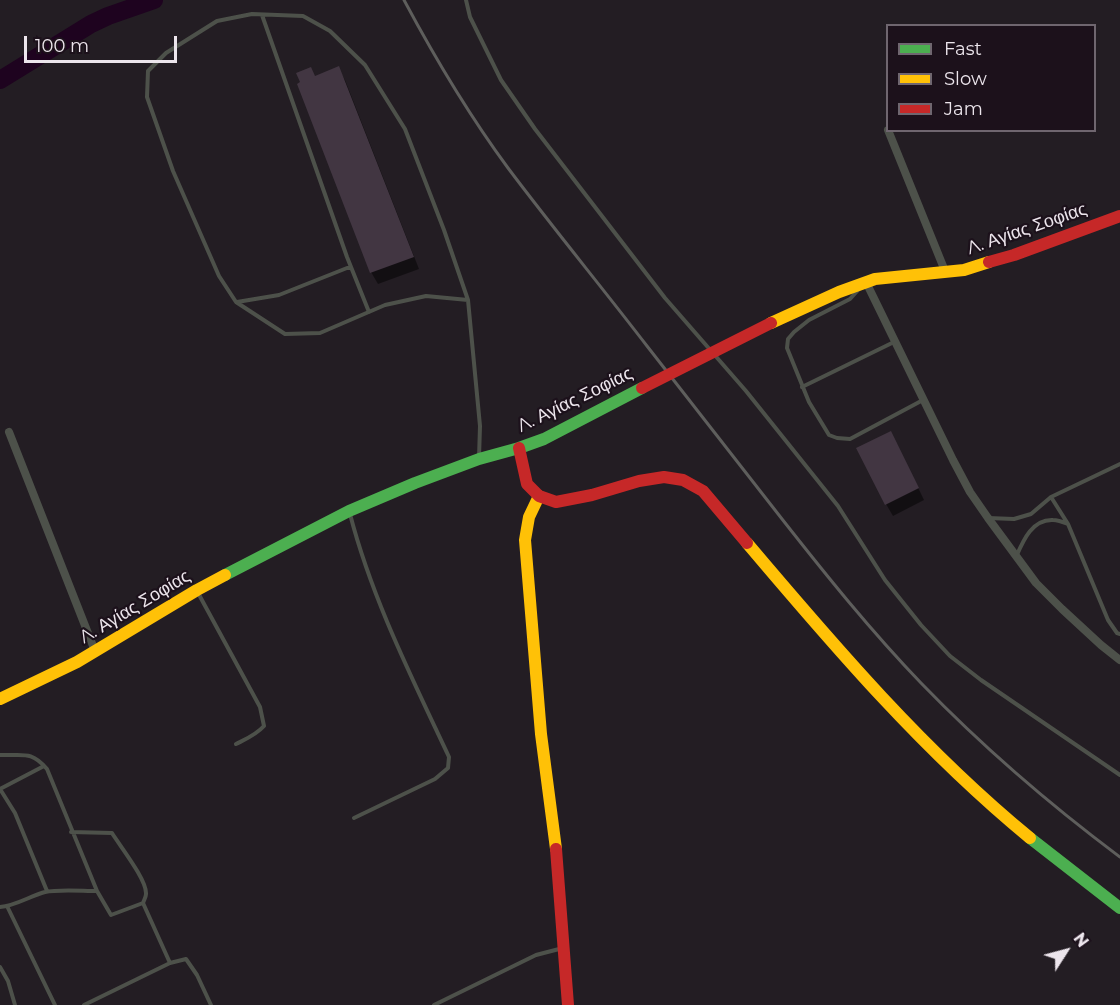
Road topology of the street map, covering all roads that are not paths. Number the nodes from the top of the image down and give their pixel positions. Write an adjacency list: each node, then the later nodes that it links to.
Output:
1 (466, 0): 32 (lane)
2 (262, 15): 5 (lane); 8 (lane); 9 (lane)
3 (889, 132): 6 (street)
4 (1120, 216): 6 (street, Λ. Αγίας Σοφίας)
5 (351, 268): 9 (lane); 10 (lane)
6 (945, 271): 7 (street, Λ. Αγίας Σοφίας)
7 (866, 282): 11 (street); 12 (lane); 15 (street, Λ. Αγίας Σοφίας, bridge)
8 (468, 300): 10 (lane); 16 (lane)
9 (236, 302): 10 (lane)
10 (369, 312)
11 (895, 342): 12 (lane); 13 (street)
12 (802, 387): 13 (lane)
13 (923, 399): 21 (street)
14 (9, 432): 26 (street)
15 (519, 448): 16 (street, Λ. Αγίας Σοφίας); 18 (street)
16 (479, 459): 20 (street, Λ. Αγίας Σοφίας)
17 (1120, 464): 19 (lane)
18 (539, 496): 41 (street); 42 (street)
19 (1051, 497): 21 (lane); 22 (lane)
20 (349, 511): 24 (street, Λ. Αγίας Σοφίας); 34 (lane)
21 (988, 518): 23 (street)
22 (1068, 524): 23 (lane); 25 (lane)
23 (1016, 557): 27 (street)
24 (197, 590): 26 (street, Λ. Αγίας Σοφίας); 29 (lane)
25 (1120, 634)
26 (95, 651): 28 (street, Λ. Αγίας Σοφίας)
27 (1120, 660)
28 (0, 699)
29 (236, 744)
30 (0, 755): 31 (lane)
31 (44, 766): 33 (lane); 35 (lane)
32 (1120, 775)
33 (0, 789): 36 (lane)
34 (354, 819)
35 (71, 832): 37 (lane); 38 (lane)
36 (47, 891): 37 (lane); 39 (lane)
37 (97, 891): 38 (lane)
38 (143, 903): 43 (lane)
39 (7, 906): 40 (lane); 46 (lane)
40 (0, 907)
41 (1120, 908)
42 (564, 948): 49 (lane); 50 (street)
43 (170, 963): 47 (lane); 48 (lane)
44 (0, 967): 45 (lane)
45 (15, 1005)
46 (55, 1005)
47 (84, 1005)
48 (211, 1005)
49 (434, 1005)
50 (568, 1005)

